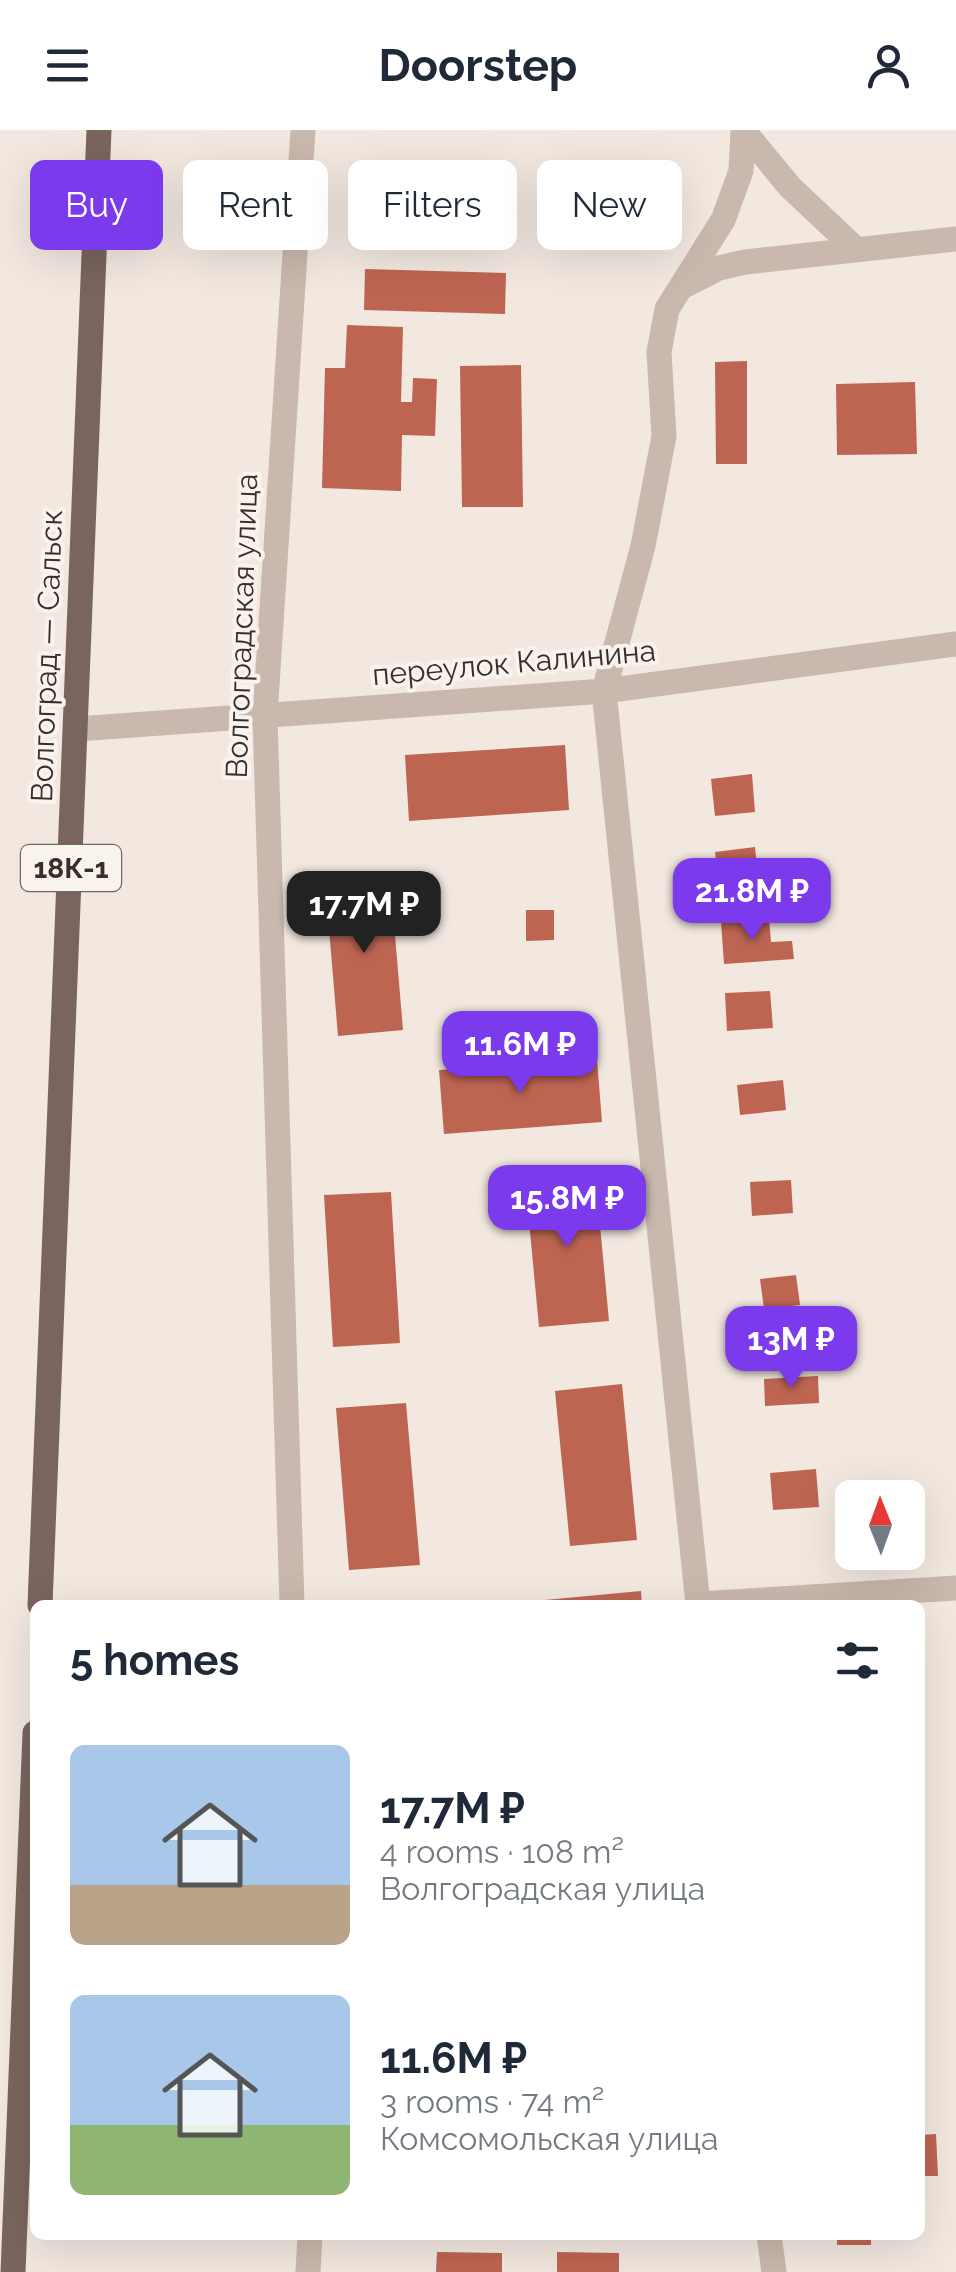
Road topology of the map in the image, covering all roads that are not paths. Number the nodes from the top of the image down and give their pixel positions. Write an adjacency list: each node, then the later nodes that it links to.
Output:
1 (99, 130): 10 (main road, Волгоград — Сальск / 18К-1)
2 (303, 130): 9 (street, Волгоградская улица)
3 (743, 130): 5 (street); 6 (street)
4 (956, 240): 5 (street)
5 (857, 250): 6 (street)
6 (680, 288): 8 (street)
7 (956, 644): 8 (street, переулок Калинина)
8 (604, 691): 9 (street, переулок Калинина); 14 (street)
9 (265, 716): 10 (street, переулок Калинина); 13 (street, Волгоградская улица)
10 (76, 729): 12 (main road, Волгоград — Сальск / 18К-1)
11 (956, 1588): 15 (street)
12 (40, 1600)
13 (292, 1600)
14 (698, 1600)
15 (762, 1600)
16 (30, 1856): 19 (main road)
17 (310, 2240): 20 (street)
18 (770, 2240): 21 (street)
19 (13, 2272)
20 (308, 2272)
21 (774, 2272)

